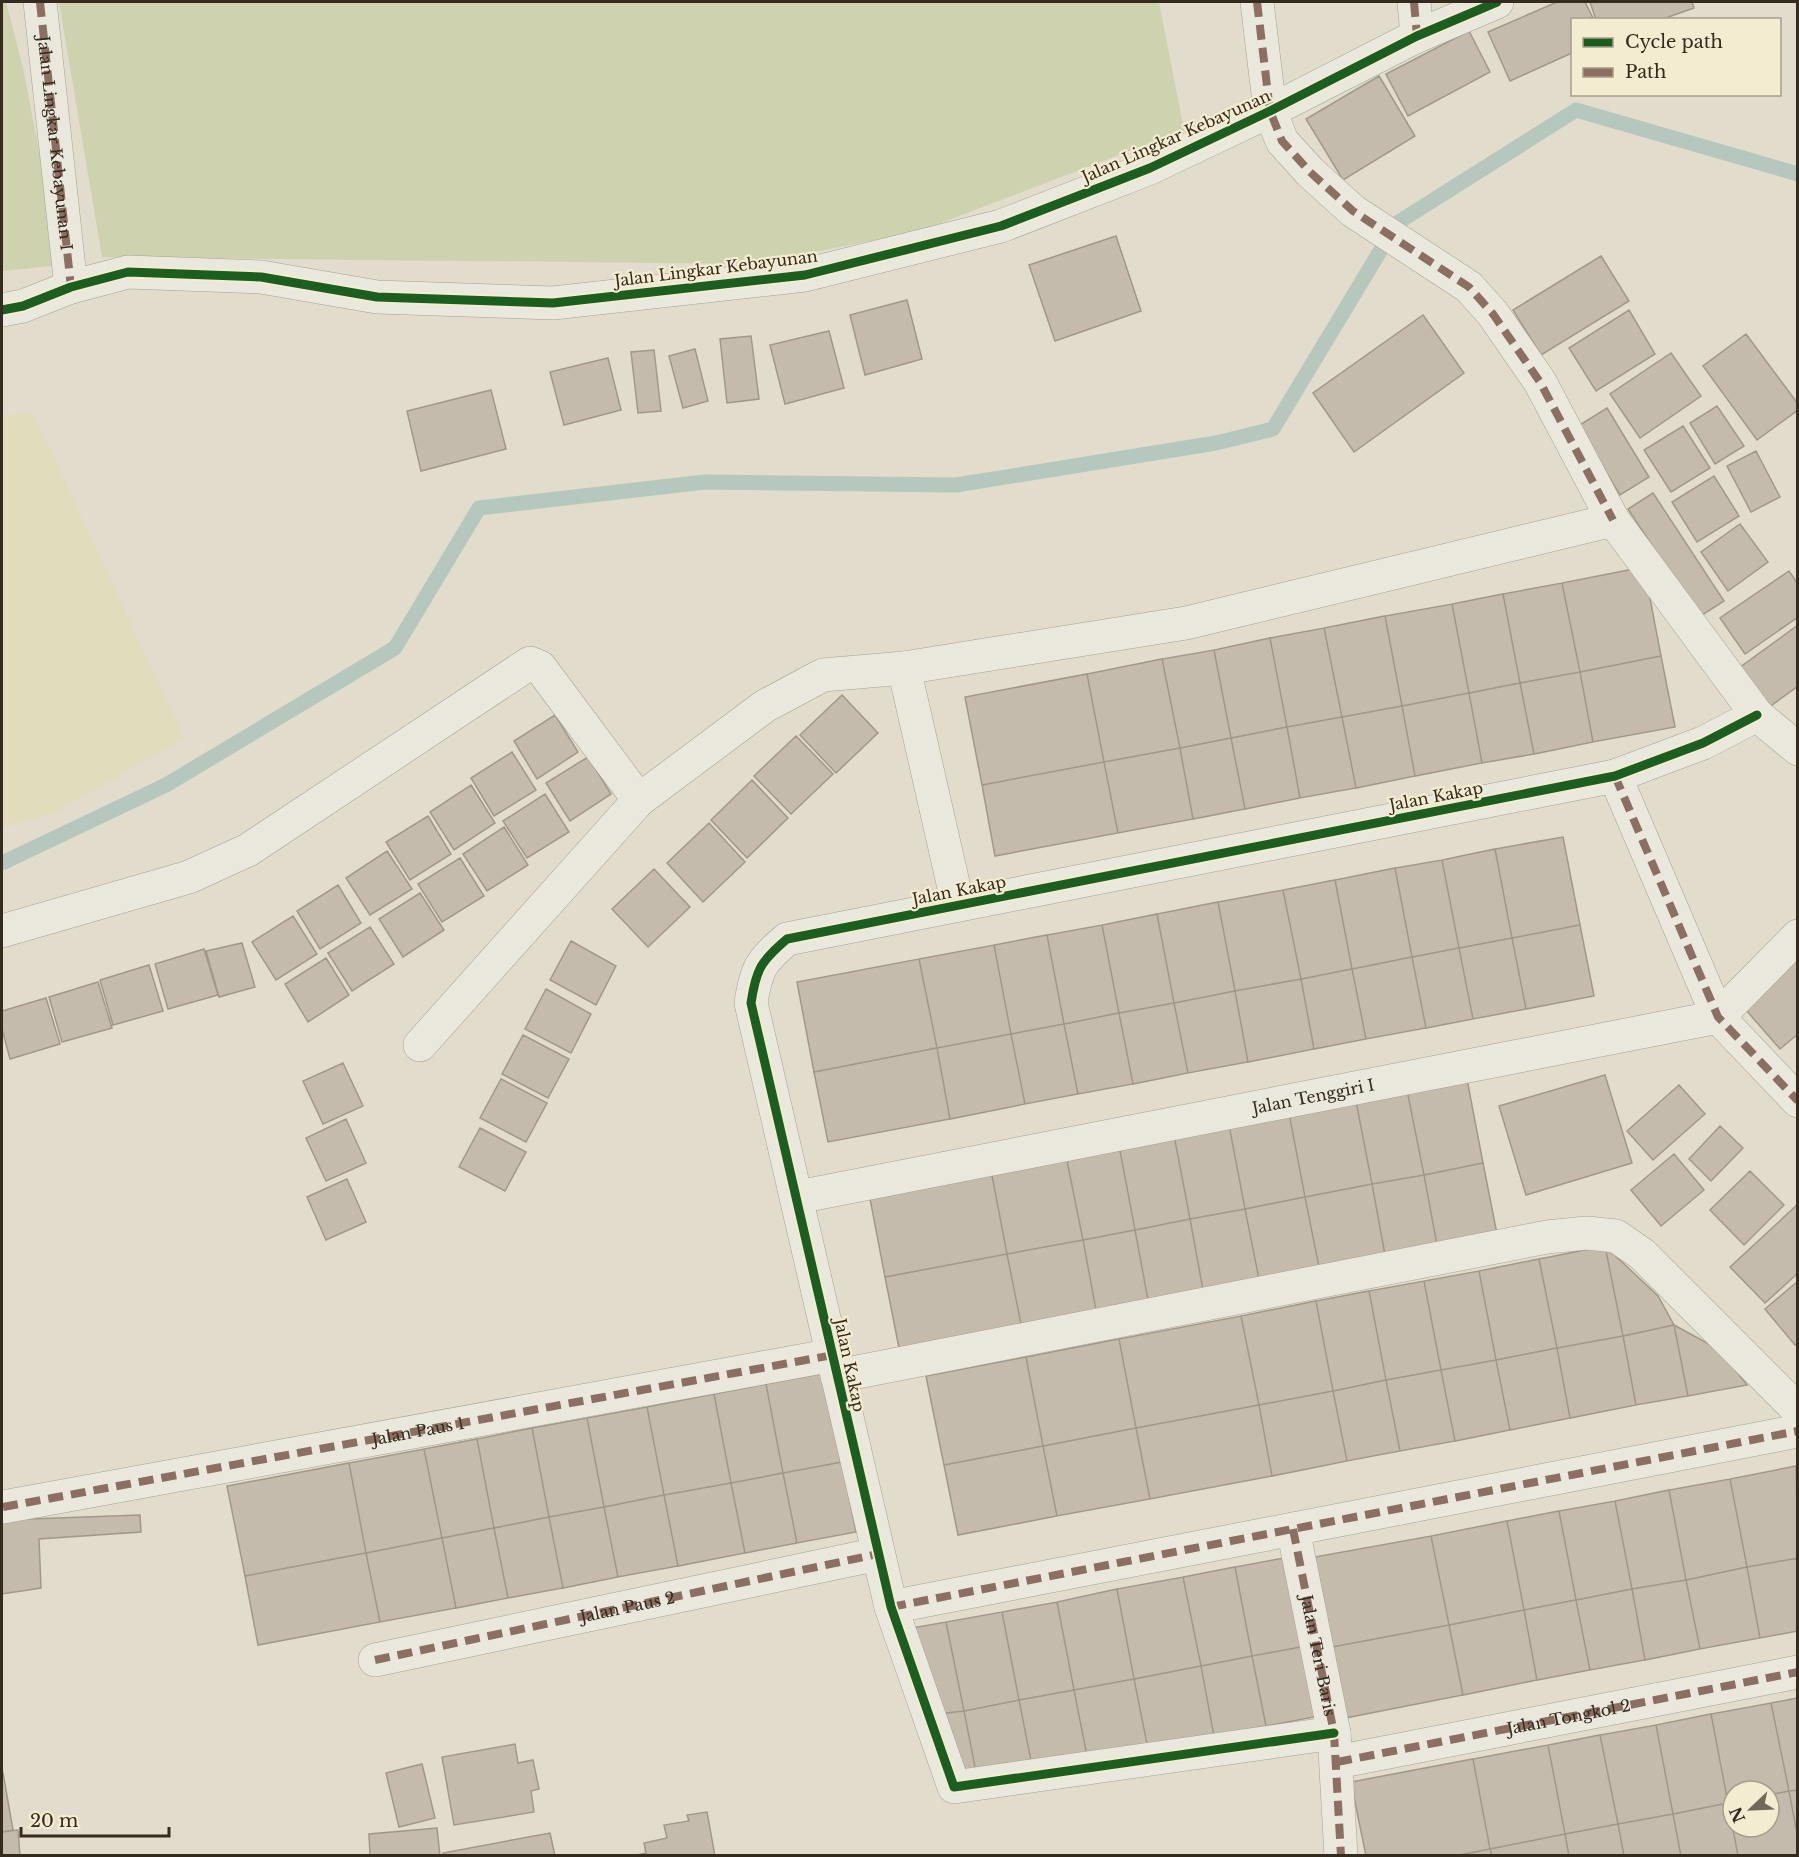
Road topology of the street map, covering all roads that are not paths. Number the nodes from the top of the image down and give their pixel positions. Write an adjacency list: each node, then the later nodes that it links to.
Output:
1 (40, 2): 7 (street, Jalan Lingkar Kebayunan I)
2 (1257, 2): 6 (street)
3 (1414, 2): 5 (street)
4 (1497, 2): 5 (street, Jalan Lingkar Kebayunan)
5 (1417, 36): 6 (street, Jalan Lingkar Kebayunan)
6 (1270, 111): 7 (street, Jalan Lingkar Kebayunan); 9 (street)
7 (71, 287): 8 (street, Jalan Lingkar Kebayunan)
8 (2, 310)
9 (1613, 520): 10 (street); 11 (street)
10 (904, 668): 14 (street); 15 (street)
11 (1757, 715): 12 (street); 13 (street, Jalan Kakap)
12 (1797, 749)
13 (1615, 776): 15 (street, Jalan Kakap); 18 (street)
14 (639, 800): 16 (street); 19 (street)
15 (958, 905): 21 (street, Jalan Kakap)
16 (2, 931)
17 (1797, 936): 18 (street)
18 (1718, 1017): 20 (street); 21 (street, Jalan Tenggiri I)
19 (420, 1045)
20 (1797, 1101)
21 (798, 1197): 22 (street, Jalan Kakap)
22 (835, 1366): 23 (street, Jalan Paus 1); 25 (street, Jalan Paus 1); 27 (street, Jalan Kakap)
23 (1797, 1410)
24 (1797, 1431): 26 (street)
25 (3, 1507)
26 (1293, 1529): 28 (street); 31 (street, Jalan Teri Baris)
27 (878, 1554): 28 (street, Jalan Kakap); 29 (street, Jalan Paus 2)
28 (891, 1607): 31 (street, Jalan Tongkol 2)
29 (375, 1660)
30 (1797, 1672): 31 (street, Jalan Tongkol 2)
31 (1336, 1748): 32 (street, Jalan Teri Baris)
32 (1341, 1856)

